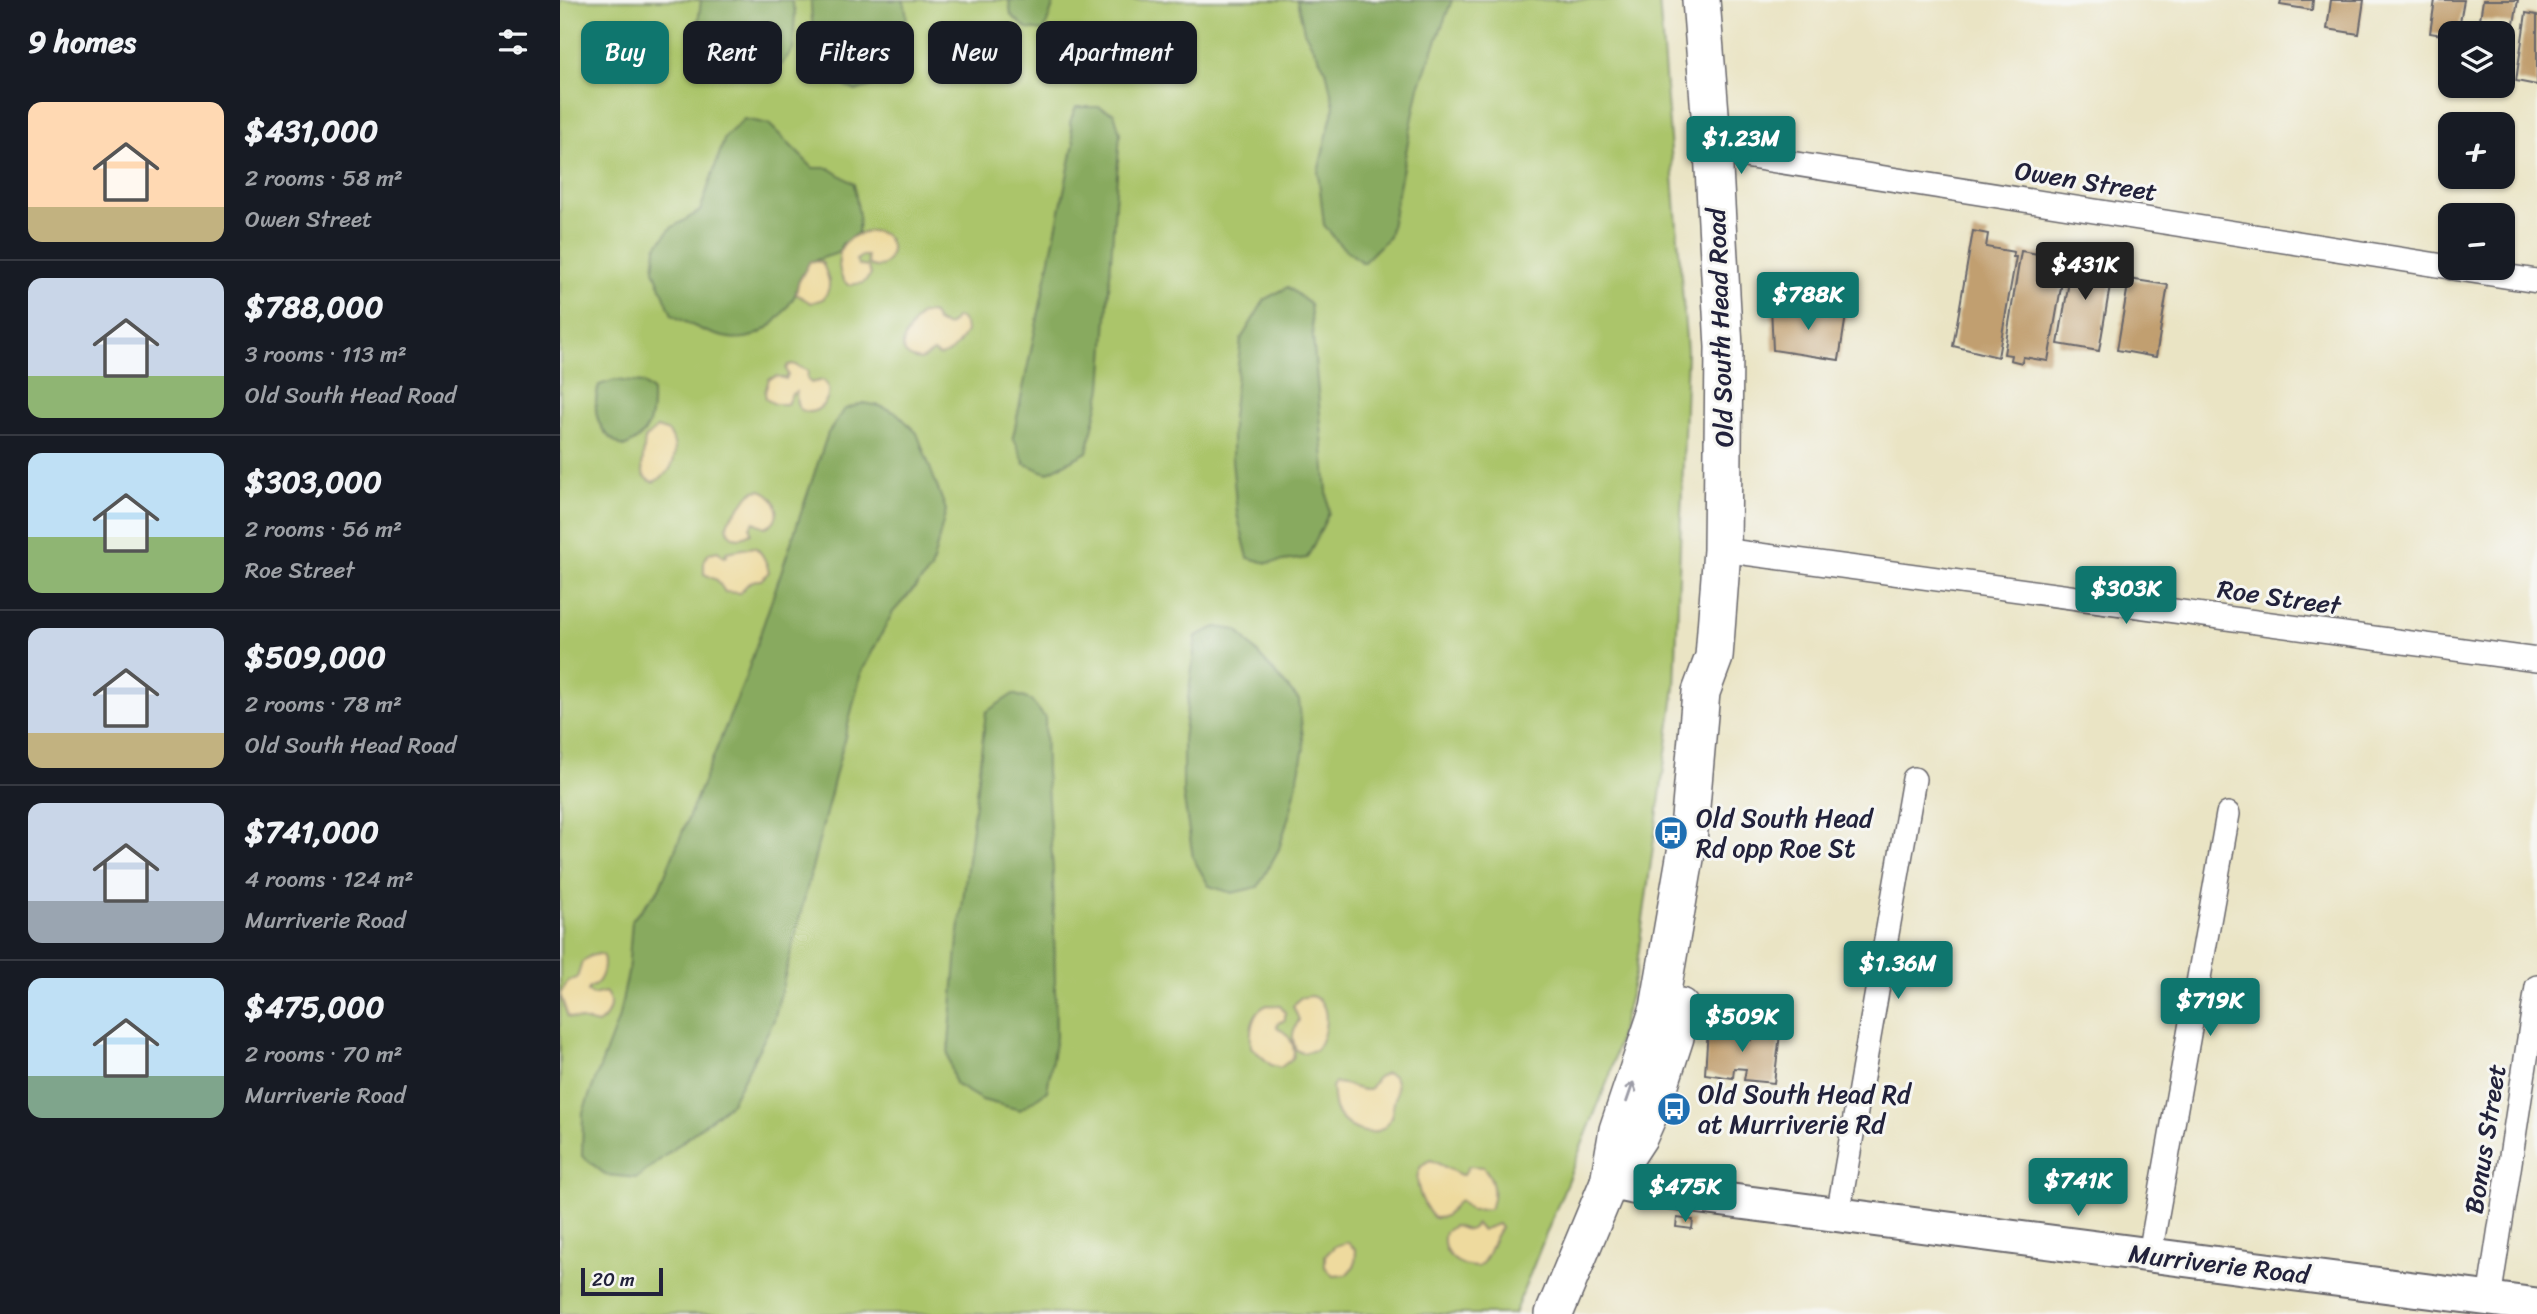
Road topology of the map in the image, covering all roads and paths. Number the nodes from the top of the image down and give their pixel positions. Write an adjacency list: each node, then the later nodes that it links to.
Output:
1 (1701, 0): 2 (main road, Old South Head Road)
2 (1713, 151): 3 (street, Owen Street); 6 (main road, Old South Head Road)
3 (2438, 266)
4 (2515, 278): 5 (street, Owen Street)
5 (2537, 281)
6 (1722, 550): 7 (street, Roe Street); 11 (main road, Old South Head Road)
7 (2537, 660)
8 (1914, 779): 12 (street)
9 (2228, 814): 13 (street)
10 (2537, 987): 14 (street, Bonus Street)
11 (1609, 1182): 12 (street, Murriverie Road); 16 (main road, Old South Head Road)
12 (1838, 1215): 13 (street, Murriverie Road)
13 (2150, 1255): 14 (street, Murriverie Road)
14 (2489, 1299): 15 (street, Murriverie Road)
15 (2537, 1305)
16 (1554, 1314)

